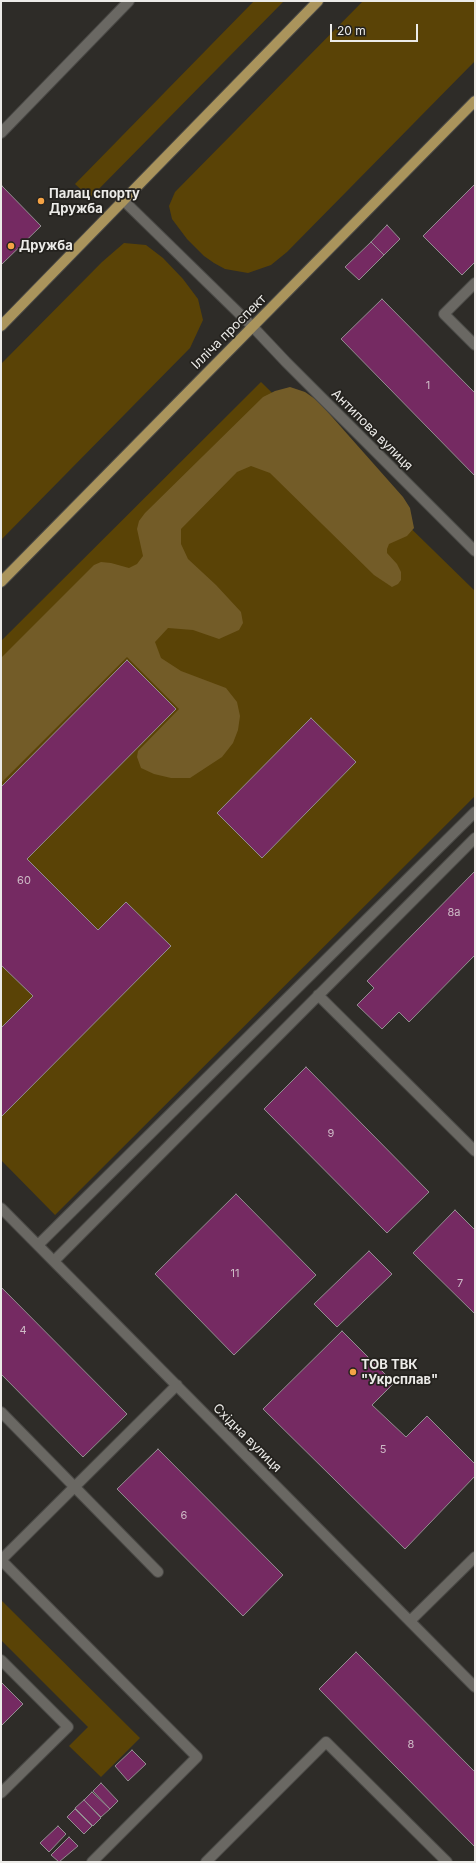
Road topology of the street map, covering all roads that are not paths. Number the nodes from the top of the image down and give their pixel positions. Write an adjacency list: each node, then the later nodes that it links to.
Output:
1 (129, 1): 4 (street)
2 (318, 1): 5 (main road)
3 (475, 101): 8 (main road, Ілліча проспект)
4 (1, 133)
5 (123, 200): 7 (main road); 8 (street, Антипова вулиця)
6 (475, 283): 9 (street)
7 (2, 322)
8 (253, 327): 10 (street, Антипова вулиця); 11 (main road, Ілліча проспект)
9 (475, 345)
10 (475, 551)
11 (1, 582)
12 (475, 812): 17 (street)
13 (475, 838): 14 (street)
14 (318, 995): 15 (street); 18 (street)
15 (475, 1151)
16 (1, 1208): 17 (street, Східна вулиця)
17 (38, 1245): 18 (street, Східна вулиця)
18 (54, 1261): 19 (street, Східна вулиця)
19 (176, 1385): 21 (street); 25 (street, Східна вулиця)
20 (1, 1412): 21 (street)
21 (75, 1486): 23 (street); 24 (street)
22 (475, 1557): 25 (street)
23 (1, 1560): 29 (street)
24 (158, 1572)
25 (410, 1621): 27 (street, Східна вулиця)
26 (1, 1660): 28 (street)
27 (475, 1688)
28 (1, 1793)
29 (92, 1862)
30 (206, 1862): 31 (street)
31 (446, 1862)

